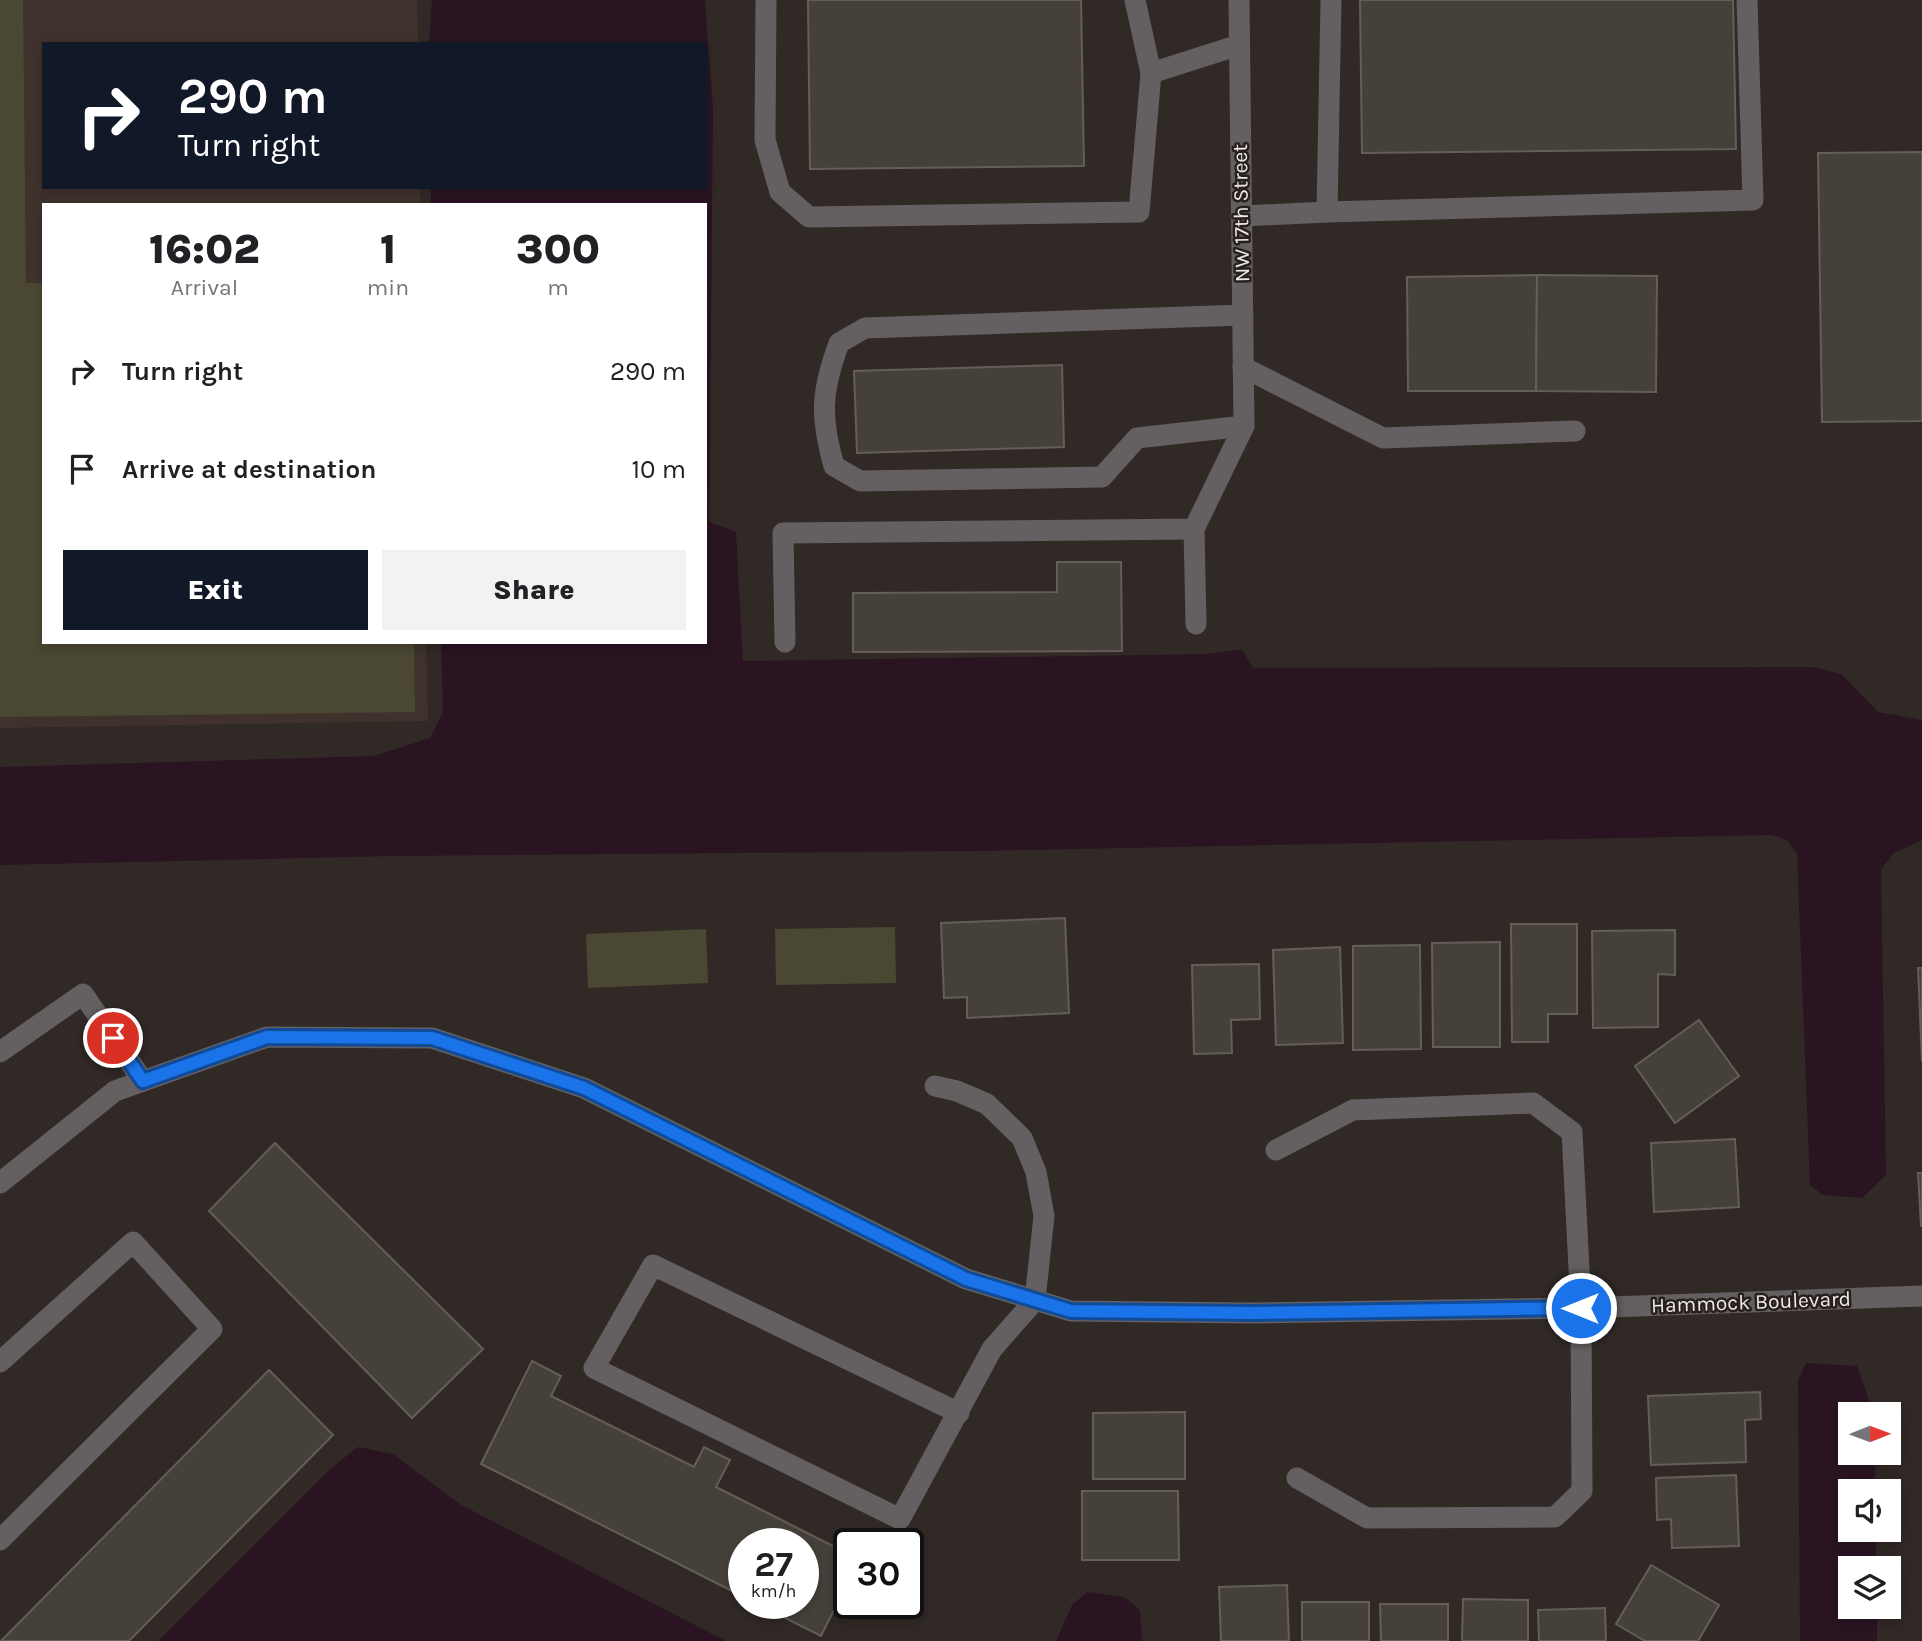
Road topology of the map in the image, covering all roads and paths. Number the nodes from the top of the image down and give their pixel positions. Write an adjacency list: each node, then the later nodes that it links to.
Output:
1 (766, 0): 7 (street)
2 (1135, 0): 7 (street)
3 (1239, 0): 6 (street, NW 17th Street)
4 (1331, 0): 8 (street)
5 (1747, 0): 8 (street)
6 (1239, 45): 7 (street); 9 (street, NW 17th Street)
7 (1151, 73)
8 (1327, 212): 9 (street)
9 (1241, 216): 10 (street, NW 17th Street)
10 (1243, 315): 11 (street, NW 17th Street); 12 (street)
11 (1243, 367): 12 (street, NW 17th Street); 13 (street)
12 (1244, 426): 14 (street)
13 (1575, 431)
14 (1194, 529): 15 (street); 16 (street)
15 (1196, 624)
16 (785, 642)
17 (0, 1052): 18 (street)
18 (143, 1081): 21 (street, Hammock Boulevard); 23 (street, Hammock Boulevard)
19 (935, 1086): 23 (street)
20 (1276, 1150): 24 (street)
21 (0, 1183)
22 (1922, 1296): 24 (street, Hammock Boulevard)
23 (1035, 1300): 24 (street, Hammock Boulevard); 26 (street)
24 (1581, 1308): 27 (street)
25 (0, 1362): 28 (street)
26 (959, 1413): 26 (street)
27 (1297, 1478)
28 (0, 1540)

